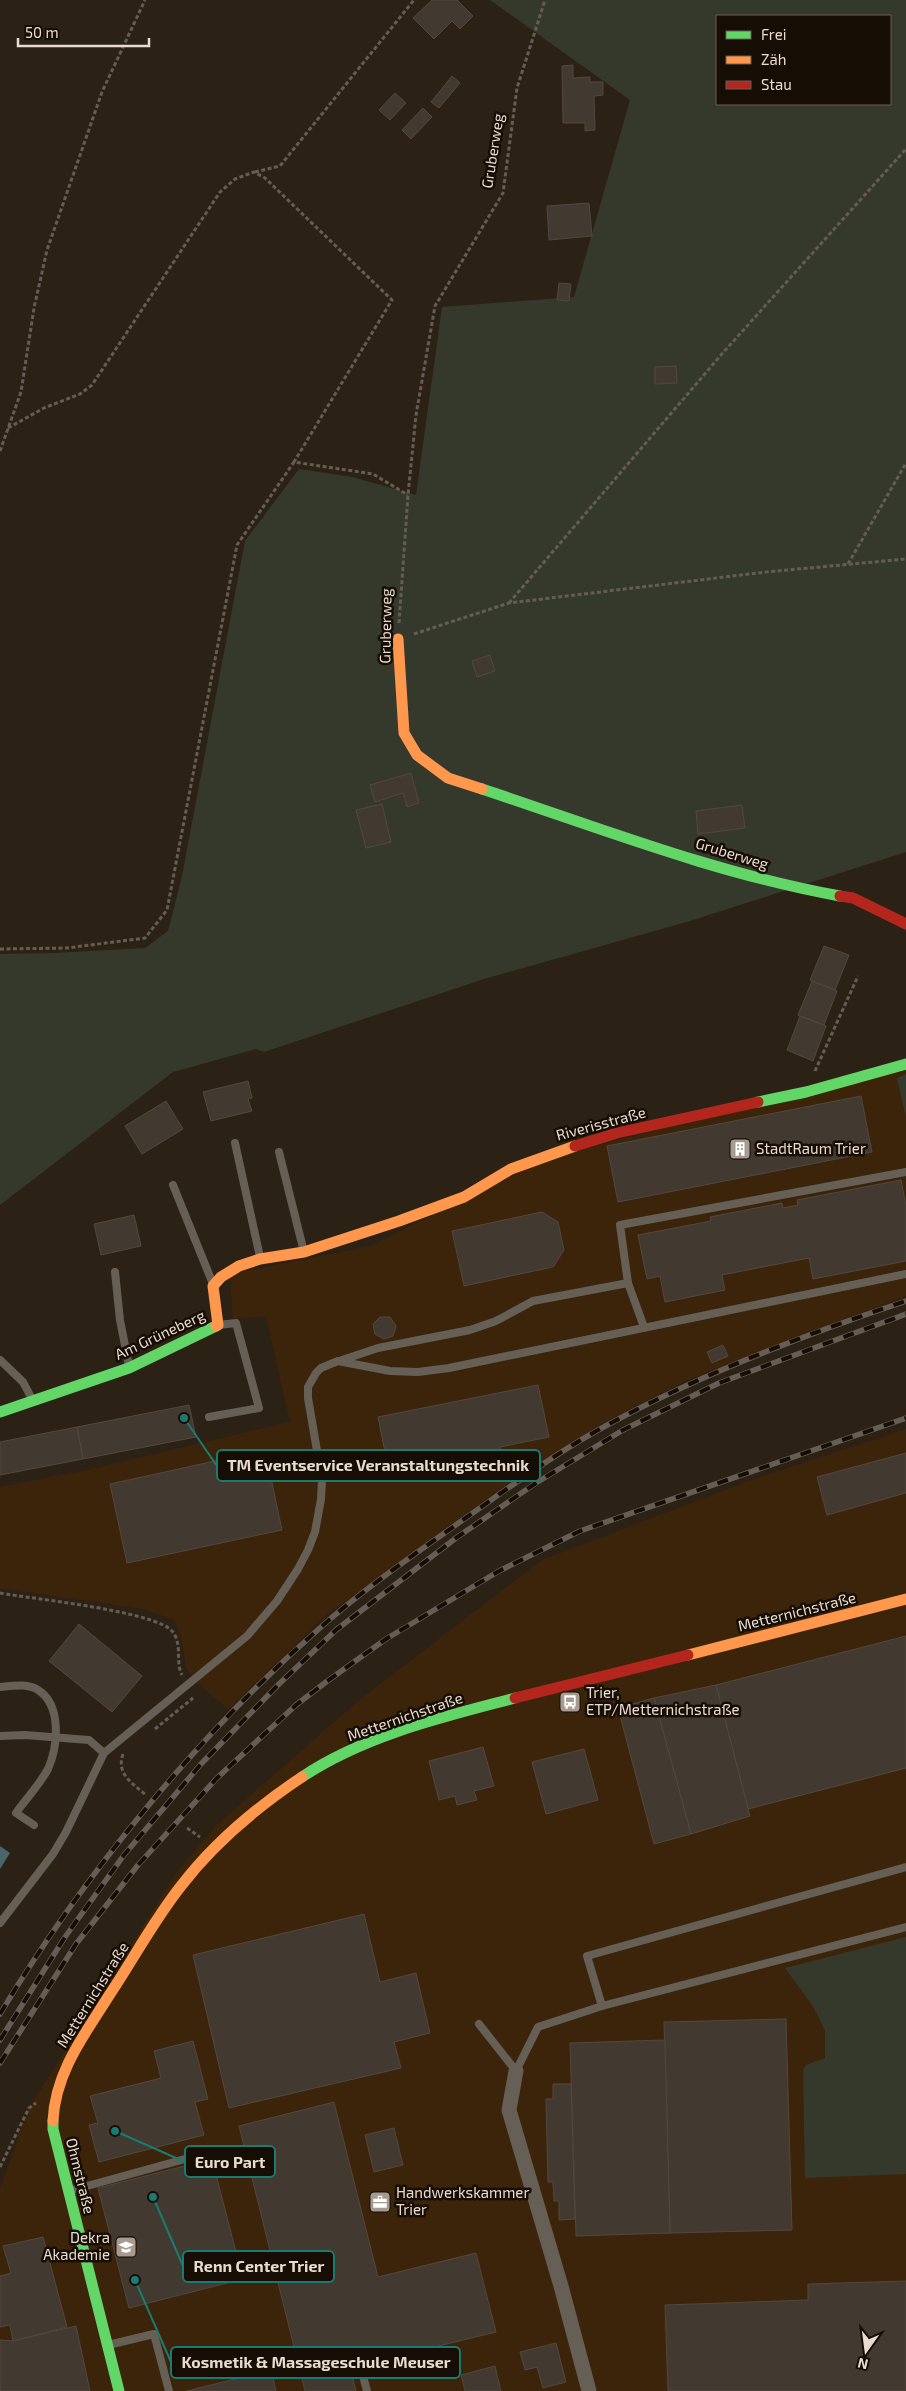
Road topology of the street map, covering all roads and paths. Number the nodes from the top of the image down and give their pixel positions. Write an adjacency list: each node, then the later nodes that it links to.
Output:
1 (145, 0): 6 (path)
2 (414, 0): 5 (path)
3 (545, 0): 10 (path, Gruberweg)
4 (906, 149): 13 (path)
5 (254, 172): 6 (path); 8 (path)
6 (8, 428): 7 (path)
7 (0, 450)
8 (294, 462): 10 (path); 16 (path)
9 (906, 463): 12 (path)
10 (408, 495): 14 (path, Gruberweg)
11 (906, 559): 12 (path)
12 (848, 565): 13 (path)
13 (509, 603): 14 (path)
14 (398, 639): 15 (street, Gruberweg)
15 (906, 924)
16 (0, 949)
17 (858, 976): 19 (path)
18 (906, 1064): 19 (street, Riverisstraße)
19 (806, 1092): 24 (street, Riverisstraße)
20 (235, 1144): 25 (lane)
21 (279, 1152): 24 (lane)
22 (906, 1172): 28 (lane)
23 (173, 1185): 29 (lane)
24 (304, 1252): 25 (street)
25 (260, 1259): 29 (street)
26 (115, 1272): 34 (lane)
27 (906, 1274): 31 (lane)
28 (628, 1283): 31 (lane); 33 (lane)
29 (213, 1286): 30 (street, Am Grüneberg)
30 (218, 1325): 34 (street, Am Grüneberg); 37 (lane)
31 (644, 1327): 33 (lane)
32 (0, 1360): 35 (lane)
33 (338, 1361): 40 (lane)
34 (129, 1368): 35 (street, Am Grüneberg)
35 (33, 1401): 36 (street, Am Grüneberg)
36 (0, 1412)
37 (209, 1417)
38 (0, 1593): 40 (path)
39 (906, 1599): 55 (street, Metternichstraße)
40 (190, 1684): 42 (path); 46 (lane)
41 (0, 1687): 44 (lane)
42 (152, 1731)
43 (0, 1736): 44 (lane)
44 (56, 1737): 46 (lane); 48 (lane)
45 (128, 1749): 47 (path)
46 (104, 1753): 50 (lane)
47 (146, 1795)
48 (34, 1825)
49 (906, 1867): 52 (lane)
50 (0, 1923)
51 (906, 1927): 52 (lane)
52 (602, 2006): 54 (lane)
53 (478, 2024): 54 (lane)
54 (516, 2071): 65 (street)
55 (59, 2083): 59 (street, Ohmstraße)
56 (37, 2102): 58 (path)
57 (203, 2154): 59 (lane)
58 (0, 2167)
59 (69, 2190): 60 (street, Ohmstraße)
60 (108, 2345): 62 (street, Ohmstraße); 63 (lane)
61 (358, 2357): 64 (lane)
62 (119, 2391)
63 (169, 2391)
64 (367, 2391)
65 (589, 2391)

